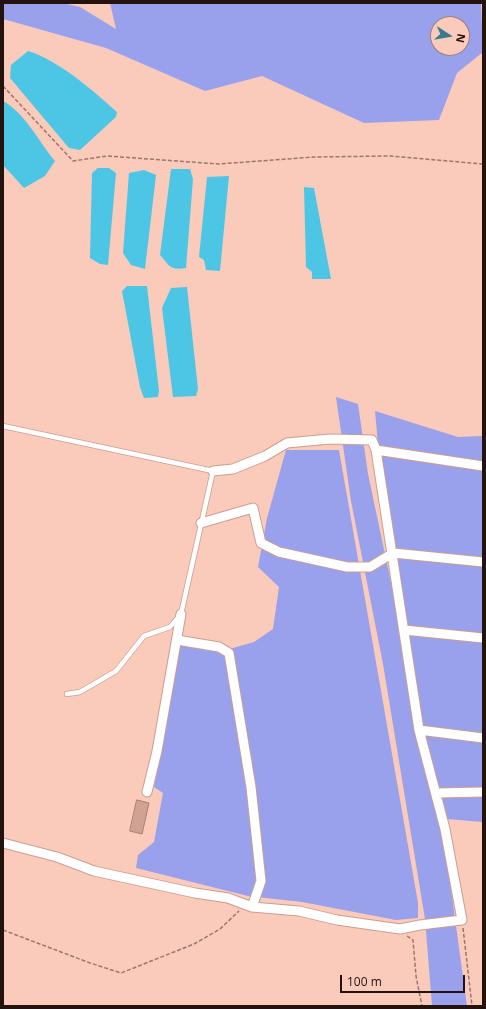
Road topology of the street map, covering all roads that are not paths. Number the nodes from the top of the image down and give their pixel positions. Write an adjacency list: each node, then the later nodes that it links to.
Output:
1 (3, 426): 4 (lane)
2 (376, 450): 3 (street); 4 (street); 6 (street)
3 (483, 466)
4 (212, 471): 5 (lane)
5 (201, 523): 6 (street); 8 (lane)
6 (393, 553): 7 (street); 9 (street)
7 (483, 562)
8 (181, 614): 11 (street); 12 (lane)
9 (404, 630): 10 (street); 13 (street)
10 (483, 638)
11 (177, 640): 15 (street); 19 (street)
12 (67, 694)
13 (419, 730): 14 (street); 17 (street)
14 (483, 738)
15 (147, 792)
16 (483, 792): 17 (street)
17 (437, 793): 19 (street)
18 (3, 844): 19 (street)
19 (252, 907)

